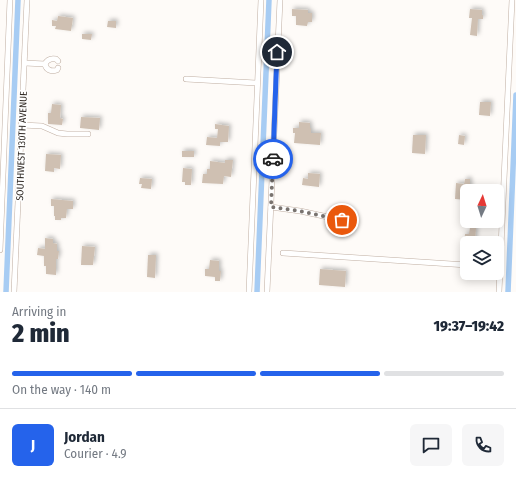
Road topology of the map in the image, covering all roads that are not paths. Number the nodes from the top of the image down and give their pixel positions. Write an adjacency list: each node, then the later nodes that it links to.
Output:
1 (10, 0): 16 (street, SOUTHWEST 130TH AVENUE)
2 (27, 0): 7 (street, SOUTHWEST 130TH AVENUE)
3 (261, 0): 11 (street)
4 (280, 0): 14 (street)
5 (512, 0): 17 (street)
6 (58, 61): 8 (street)
7 (25, 63): 8 (street); 12 (street, SOUTHWEST 130TH AVENUE)
8 (45, 64): 9 (street)
9 (58, 68)
10 (186, 79): 11 (street)
11 (257, 84): 23 (street)
12 (22, 124): 13 (street); 22 (street, SOUTHWEST 130TH AVENUE)
13 (88, 134)
14 (271, 207): 15 (street); 24 (street)
15 (342, 220)
16 (1, 223): 18 (street, SOUTHWEST 130TH AVENUE)
17 (501, 236)
18 (0, 250)
19 (283, 254): 20 (street)
20 (460, 265)
21 (499, 280): 25 (street)
22 (14, 292)
23 (249, 292)
24 (267, 292)
25 (499, 292)

